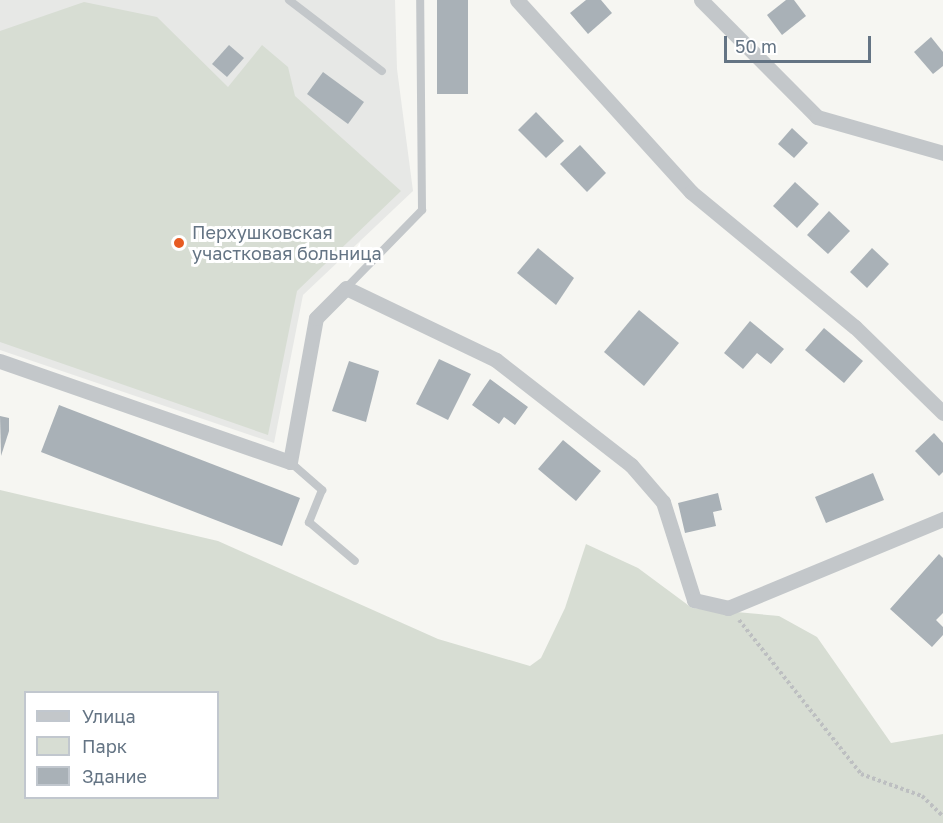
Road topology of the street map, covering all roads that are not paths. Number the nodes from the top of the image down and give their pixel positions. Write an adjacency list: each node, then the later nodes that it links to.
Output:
1 (289, 0): 5 (lane)
2 (420, 0): 7 (lane)
3 (517, 0): 9 (street)
4 (700, 0): 6 (street)
5 (382, 71)
6 (943, 153)
7 (346, 288): 10 (street); 11 (street)
8 (0, 361): 10 (street)
9 (943, 413)
10 (290, 462): 12 (lane)
11 (943, 519)
12 (355, 561)

